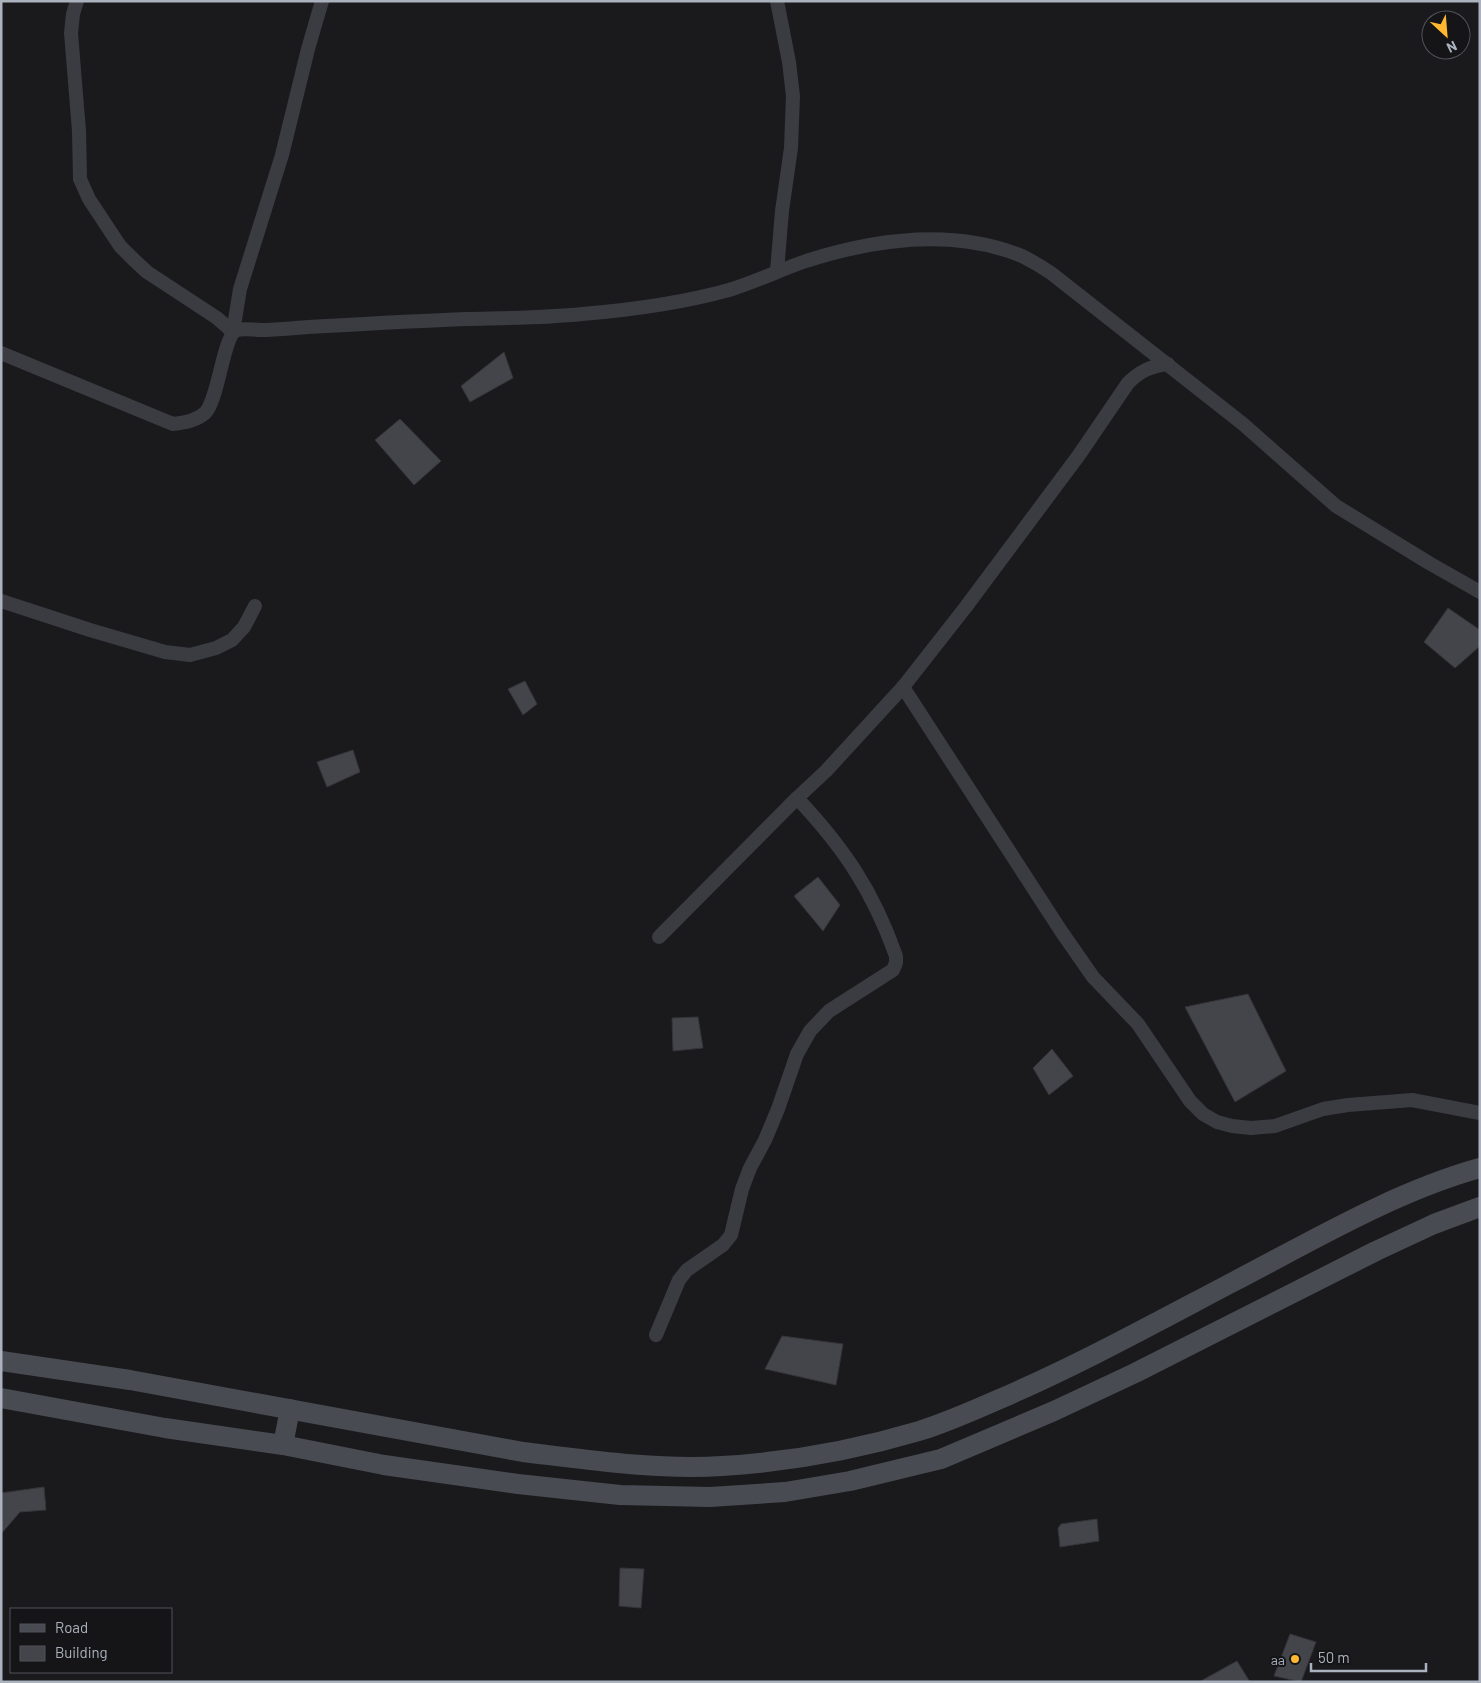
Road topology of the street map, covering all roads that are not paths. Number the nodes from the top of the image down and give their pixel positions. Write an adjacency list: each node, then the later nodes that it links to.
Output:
1 (77, 1): 5 (street)
2 (322, 1): 5 (street)
3 (777, 1): 4 (street)
4 (777, 271): 5 (street); 7 (street)
5 (233, 332): 6 (street)
6 (1, 353)
7 (1168, 364): 8 (street); 11 (street)
8 (1480, 592)
9 (1, 601): 10 (street)
10 (256, 606)
11 (903, 687): 12 (street); 14 (street)
12 (797, 798): 13 (street); 17 (street)
13 (659, 937)
14 (1480, 1113)
15 (1480, 1168): 20 (main road)
16 (1480, 1207): 21 (main road)
17 (656, 1335)
18 (1, 1361): 20 (main road)
19 (1, 1398): 21 (main road)
20 (290, 1409): 21 (main road)
21 (283, 1445)

